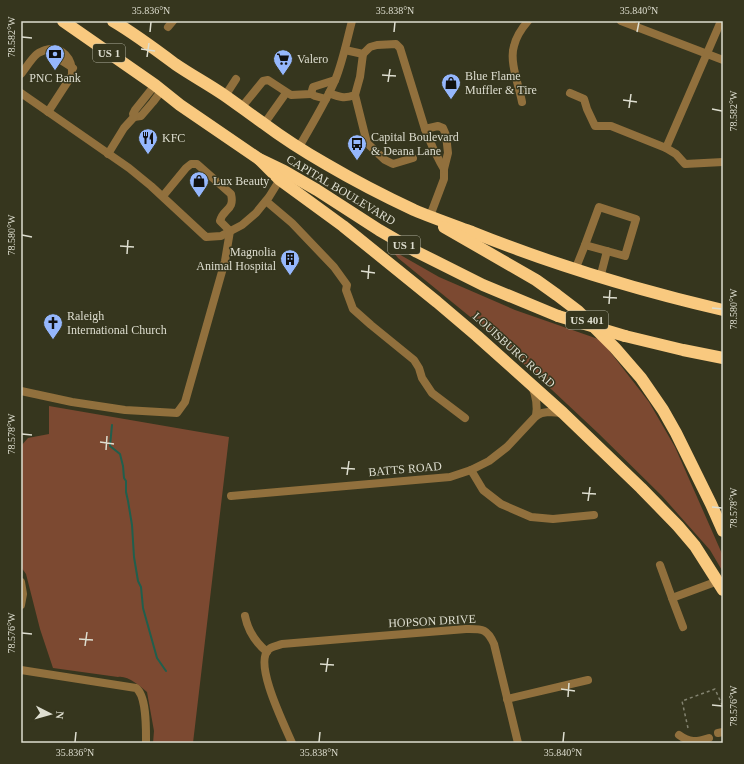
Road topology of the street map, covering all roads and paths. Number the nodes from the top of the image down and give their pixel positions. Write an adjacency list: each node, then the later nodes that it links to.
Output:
1 (63, 21): 18 (highway, CAPITAL BOULEVARD / US 1)
2 (113, 21): 24 (highway, CAPITAL BOULEVARD / US 1)
3 (352, 21): 8 (street)
4 (528, 21): 26 (street)
5 (621, 21): 9 (street)
6 (721, 21): 9 (street)
7 (45, 50): 11 (street); 14 (street); 15 (street)
8 (345, 50): 10 (street); 17 (street)
9 (706, 53): 12 (street); 32 (street)
10 (363, 54): 23 (street); 30 (street)
11 (54, 56)
12 (723, 60)
13 (62, 61): 14 (street)
14 (73, 68): 28 (street)
15 (21, 74)
16 (236, 79): 24 (street)
17 (335, 80): 22 (street); 25 (street)
18 (158, 87): 33 (street); 37 (highway, CAPITAL BOULEVARD / US 1)
19 (21, 93): 28 (street)
20 (286, 93): 22 (street); 27 (street); 29 (street)
21 (570, 93): 32 (street)
22 (311, 94): 25 (street)
23 (355, 95): 25 (street); 34 (street)
24 (225, 96): 27 (highway, CAPITAL BOULEVARD / US 1)
25 (327, 96): 31 (street)
26 (522, 102)
27 (241, 108): 29 (highway, CAPITAL BOULEVARD / US 1)
28 (48, 112): 33 (street)
29 (264, 124): 31 (highway, CAPITAL BOULEVARD / US 1)
30 (425, 129): 36 (street); 36 (street)
31 (299, 147): 40 (highway, CAPITAL BOULEVARD / US 1)
32 (666, 148): 35 (street)
33 (108, 154): 38 (street)
34 (413, 158)
35 (723, 162)
36 (444, 169): 41 (street)
37 (282, 176): 39 (street); 48 (highway, CAPITAL BOULEVARD / US 1, bridge); 49 (highway, LOUISBURG ROAD)
38 (163, 196): 42 (street); 42 (street)
39 (266, 201): 42 (street); 53 (street)
40 (416, 210): 41 (highway, CAPITAL BOULEVARD / US 1); 57 (highway, US 401)
41 (430, 216): 45 (highway, CAPITAL BOULEVARD / US 1)
42 (230, 231): 50 (street)
43 (585, 245): 44 (street); 44 (street); 45 (street)
44 (607, 251): 46 (street)
45 (575, 270): 46 (highway, CAPITAL BOULEVARD / US 1)
46 (600, 278): 47 (highway, CAPITAL BOULEVARD / US 1)
47 (723, 310)
48 (723, 358)
49 (532, 385): 51 (highway, LOUISBURG ROAD); 52 (street)
50 (21, 391)
51 (563, 413): 52 (street); 60 (highway, LOUISBURG ROAD)
52 (536, 416): 54 (street, BATTS ROAD)
53 (465, 418)
54 (471, 470): 55 (street, BATTS ROAD); 56 (street)
55 (231, 496)
56 (594, 515)
57 (723, 531)
58 (660, 565): 61 (street)
59 (21, 582): 62 (street)
60 (721, 585): 61 (street)
61 (672, 598): 64 (street)
62 (21, 605)
63 (245, 616): 65 (street)
64 (683, 627)
65 (266, 652): 68 (street, HOPSON DRIVE); 74 (street)
66 (21, 670): 73 (street)
67 (588, 680): 68 (street)
68 (507, 698): 75 (street, HOPSON DRIVE)
69 (723, 707): 70 (path)
70 (688, 728)
71 (679, 735): 72 (street)
72 (709, 738)
73 (146, 743)
74 (292, 743)
75 (518, 743)

